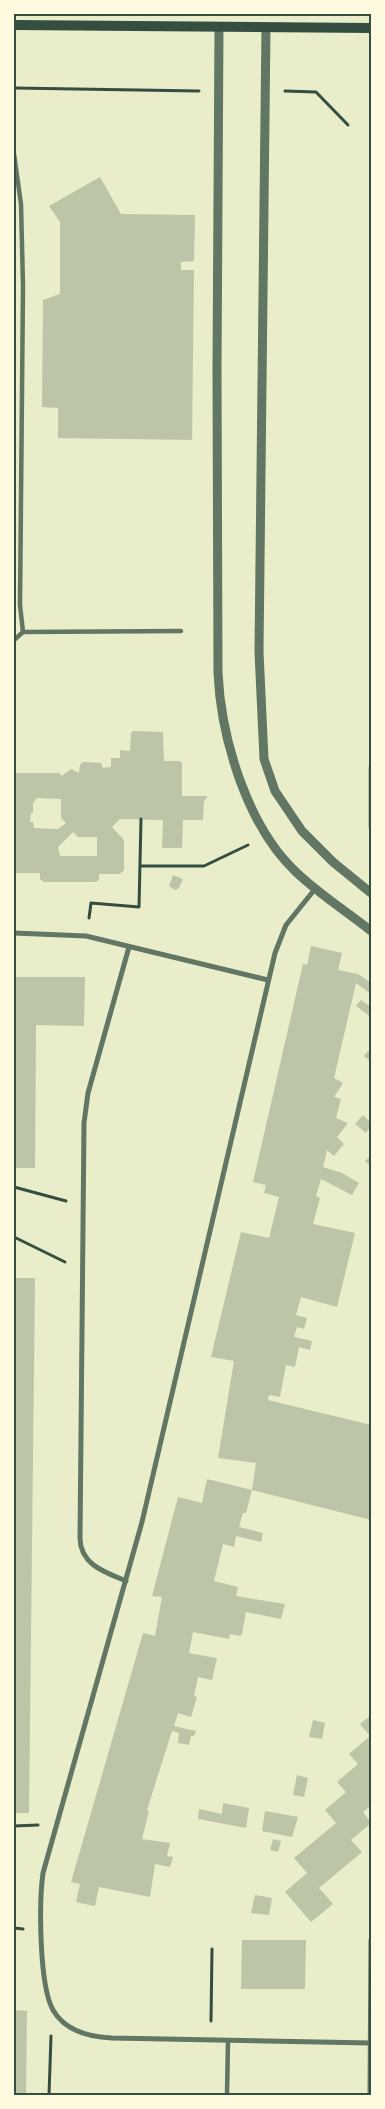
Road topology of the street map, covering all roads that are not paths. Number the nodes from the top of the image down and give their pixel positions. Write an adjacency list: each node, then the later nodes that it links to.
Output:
1 (14, 25): 2 (main road)
2 (219, 27): 3 (main road); 9 (street)
3 (266, 27): 4 (main road); 10 (street)
4 (371, 28)
5 (14, 154): 7 (street)
6 (181, 631): 7 (street)
7 (22, 632): 8 (street)
8 (14, 640)
9 (315, 889): 11 (street); 14 (street)
10 (371, 893)
11 (371, 931)
12 (14, 933): 13 (street)
13 (129, 947): 14 (street); 15 (street)
14 (268, 980): 15 (street)
15 (126, 1581): 18 (street)
16 (371, 1940): 17 (street)
17 (371, 2027): 19 (street)
18 (228, 2040): 19 (street); 20 (street)
19 (370, 2043): 21 (street)
20 (228, 2095)
21 (370, 2095)

